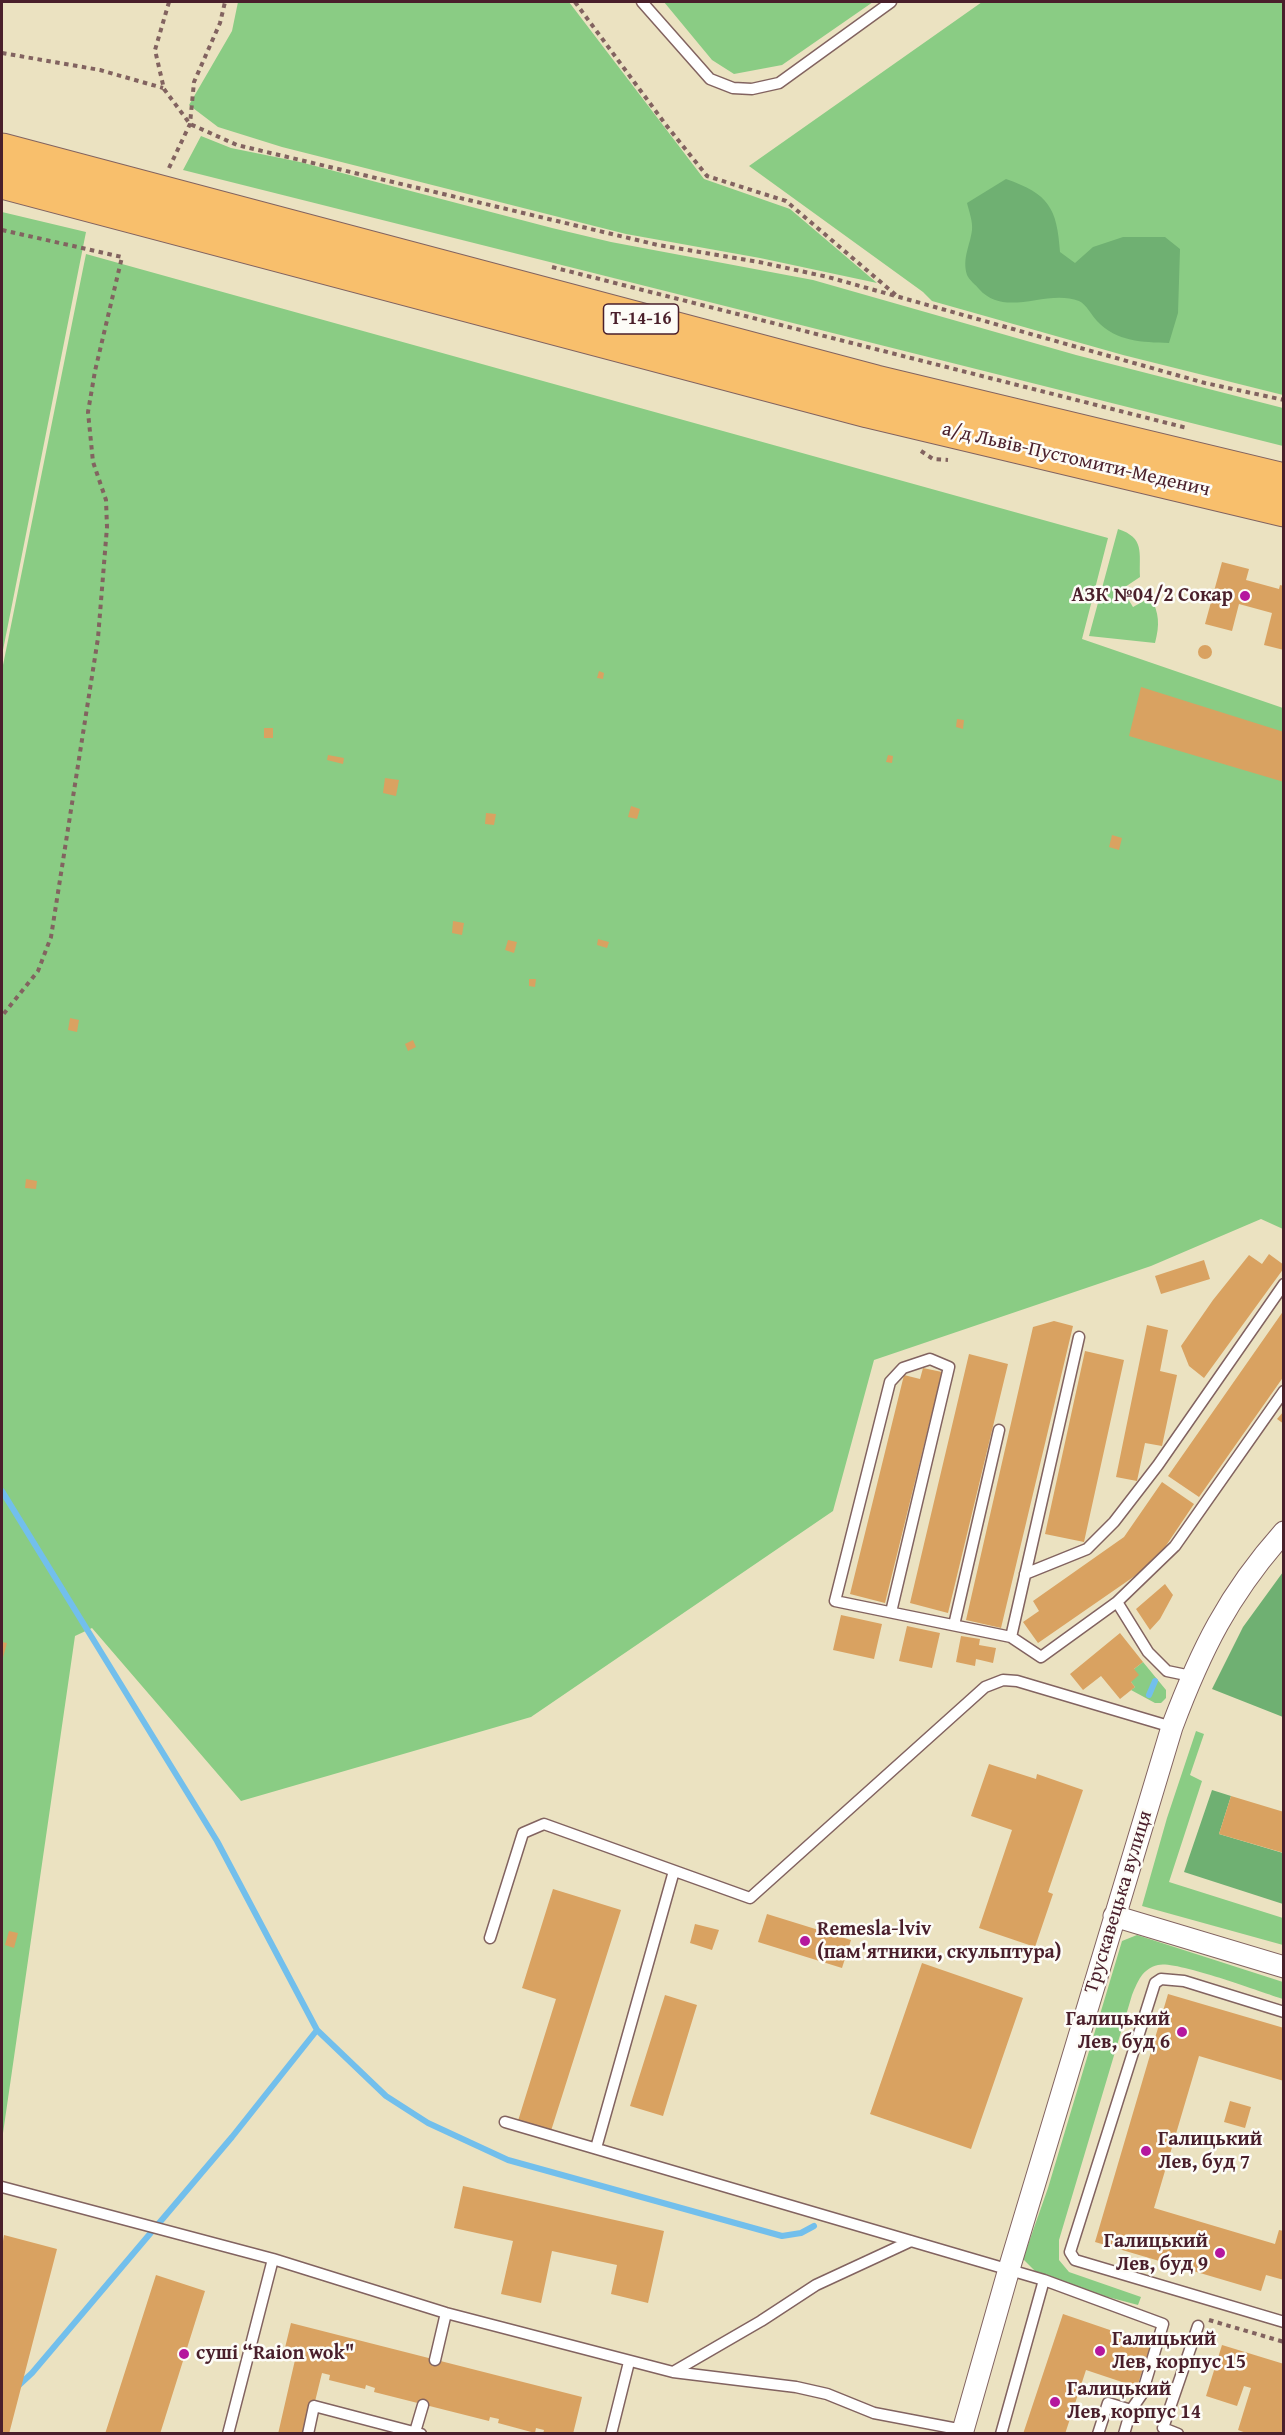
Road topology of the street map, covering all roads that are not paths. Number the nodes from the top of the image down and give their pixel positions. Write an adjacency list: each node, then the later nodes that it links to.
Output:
1 (642, 2): 2 (lane)
2 (891, 2)
3 (2, 150): 5 (main road, Т-14-16)
4 (2, 182): 6 (main road, а/д Львів-Пустомити-Меденич / Т-14-16)
5 (1284, 480)
6 (1284, 510)
7 (1284, 1284): 12 (lane)
8 (1079, 1337): 12 (lane)
9 (1284, 1391): 13 (lane)
10 (999, 1430): 15 (lane)
11 (1284, 1532): 17 (street, Трускавецька вулиця)
12 (1025, 1574): 16 (lane)
13 (1117, 1602): 16 (lane); 17 (lane)
14 (891, 1612): 14 (lane); 15 (lane)
15 (954, 1625): 16 (lane)
16 (1011, 1637)
17 (1191, 1676): 18 (street, Трускавецька вулиця)
18 (1172, 1727): 19 (lane); 20 (street, Трускавецька вулиця)
19 (674, 1871): 21 (lane); 25 (lane)
20 (1114, 1916): 22 (street); 29 (street, Трускавецька вулиця)
21 (490, 1938)
22 (1284, 1967)
23 (1284, 2012): 32 (lane)
24 (505, 2122): 25 (lane)
25 (596, 2148): 27 (lane)
26 (2, 2187): 28 (lane)
27 (911, 2241): 29 (lane); 36 (lane)
28 (273, 2259): 31 (lane); 40 (lane)
29 (1009, 2269): 30 (lane); 39 (street, Трускавецька вулиця)
30 (1044, 2280): 38 (lane); 44 (lane)
31 (446, 2313): 34 (lane); 35 (lane)
32 (1284, 2322)
33 (1198, 2326): 47 (lane)
34 (435, 2360)
35 (629, 2362): 36 (lane); 43 (lane)
36 (673, 2372): 39 (lane)
37 (423, 2405): 42 (lane)
38 (1131, 2410): 45 (lane); 46 (lane)
39 (962, 2432)
40 (228, 2433)
41 (308, 2433): 42 (lane)
42 (418, 2433)
43 (611, 2433)
44 (1001, 2433)
45 (1098, 2433)
46 (1124, 2433)
47 (1178, 2433)

